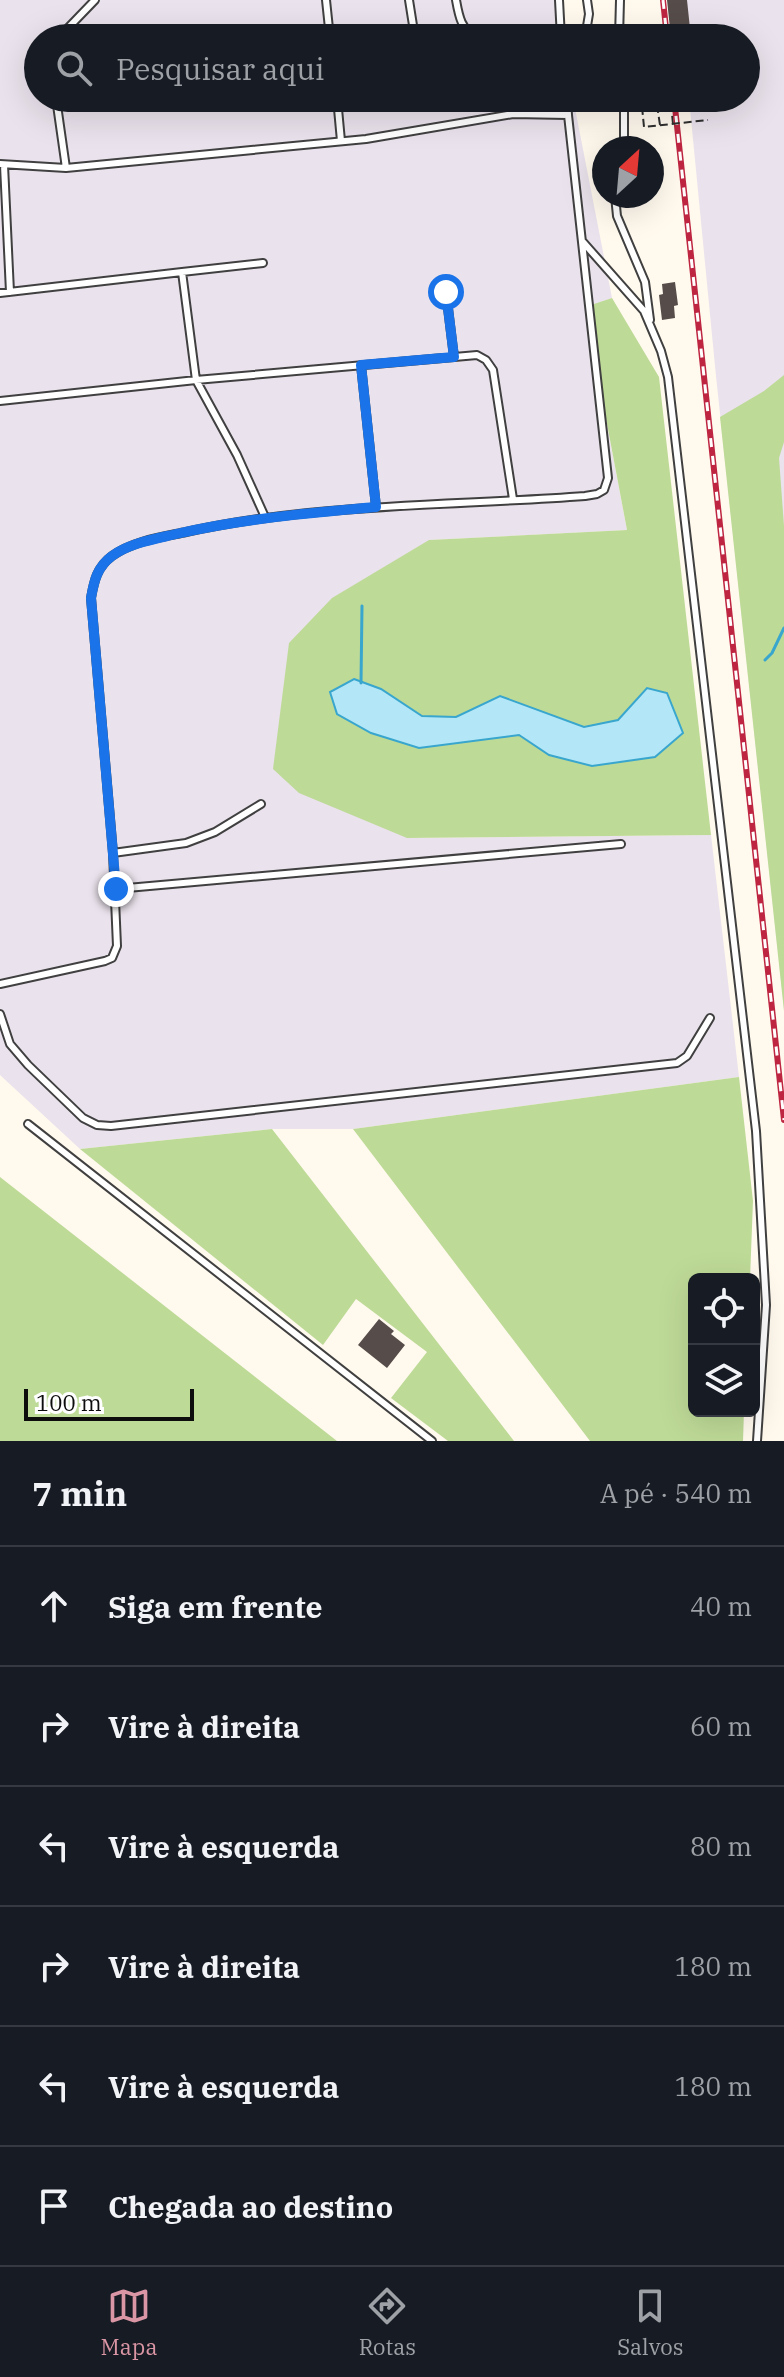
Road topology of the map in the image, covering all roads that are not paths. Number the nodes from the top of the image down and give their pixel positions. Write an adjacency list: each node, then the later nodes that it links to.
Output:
1 (95, 0): 8 (lane)
2 (326, 0): 9 (lane)
3 (409, 0): 10 (lane)
4 (456, 0): 11 (lane)
5 (559, 0): 12 (lane)
6 (587, 0): 13 (lane)
7 (620, 0): 14 (lane)
8 (72, 24)
9 (329, 24)
10 (413, 24)
11 (463, 24)
12 (560, 24)
13 (587, 24)
14 (619, 24)
15 (58, 112): 24 (lane)
16 (338, 112): 22 (lane)
17 (568, 112): 20 (lane)
18 (624, 112): 21 (lane)
19 (513, 114): 20 (lane); 22 (lane)
20 (568, 115): 26 (lane)
21 (624, 136)
22 (341, 141): 24 (lane)
23 (2, 164): 24 (lane); 29 (lane)
24 (66, 168)
25 (616, 208): 32 (lane)
26 (582, 242): 32 (lane); 37 (lane)
27 (263, 263): 28 (lane)
28 (182, 272): 29 (lane); 35 (lane)
29 (10, 292): 31 (lane)
30 (446, 292): 33 (lane)
31 (0, 293)
32 (650, 324): 49 (lane)
33 (454, 357): 34 (lane); 37 (lane)
34 (361, 365): 35 (lane); 38 (lane)
35 (196, 380): 36 (lane); 39 (lane)
36 (0, 401)
37 (513, 499): 38 (lane)
38 (376, 507): 39 (lane)
39 (265, 517): 42 (lane)
40 (261, 804): 42 (lane)
41 (621, 844): 43 (lane)
42 (113, 853): 43 (lane)
43 (116, 889): 44 (lane)
44 (0, 984)
45 (0, 1014): 46 (lane)
46 (710, 1018)
47 (28, 1124): 48 (lane)
48 (432, 1441)
49 (757, 1441)

